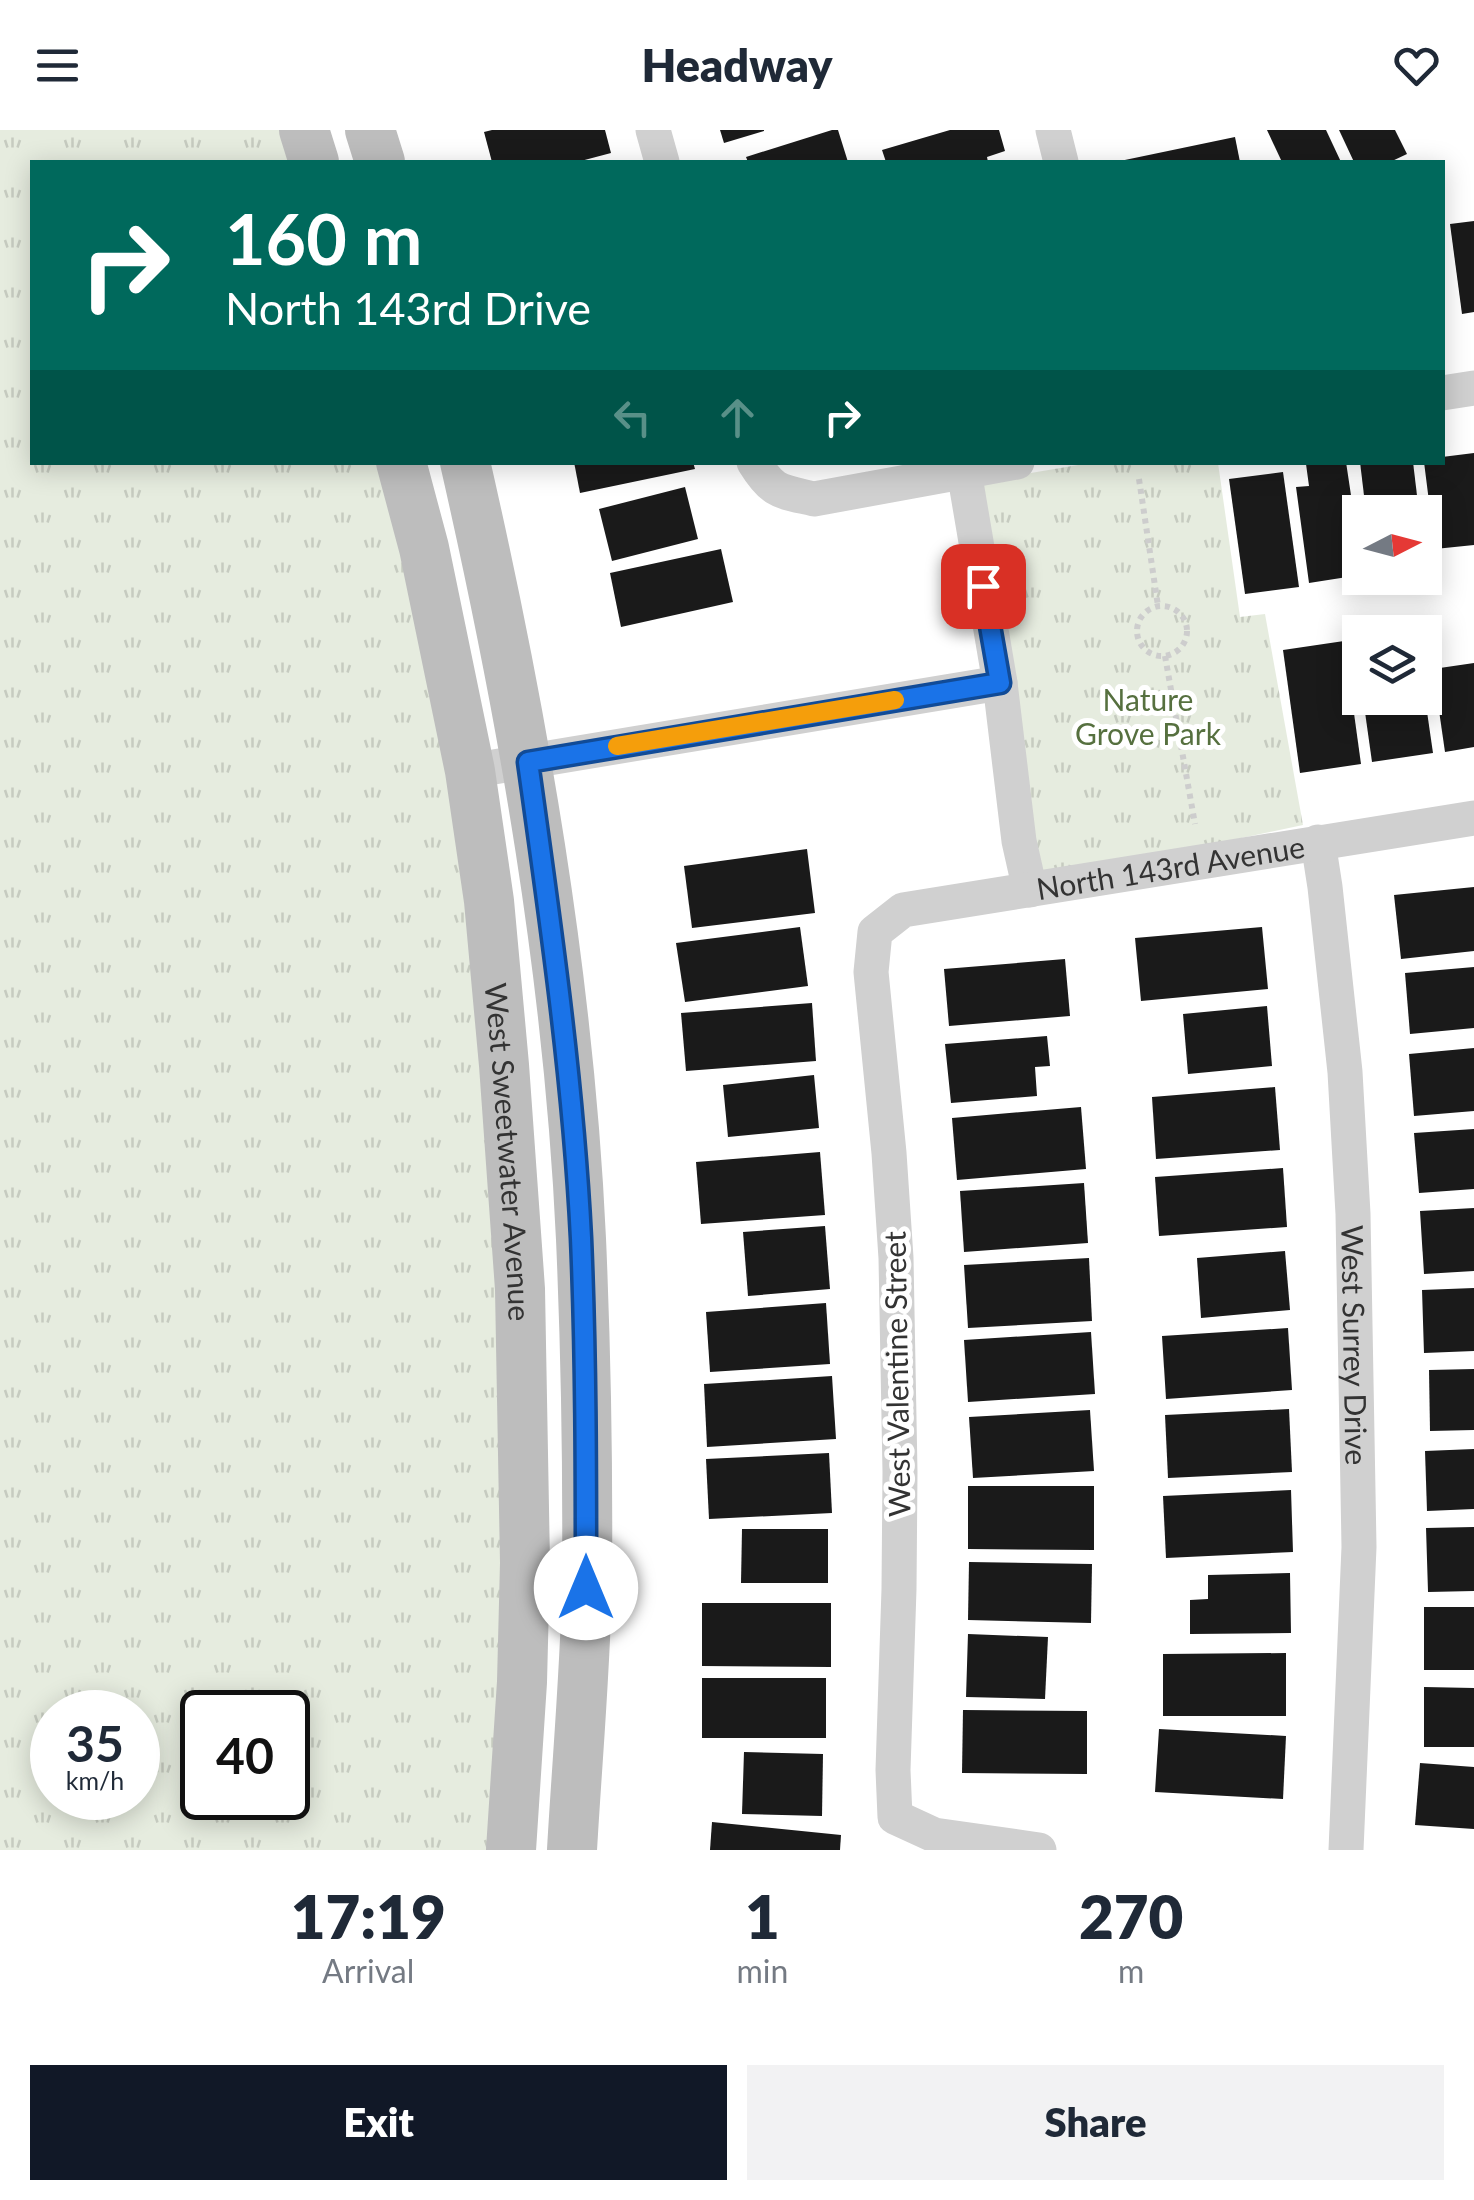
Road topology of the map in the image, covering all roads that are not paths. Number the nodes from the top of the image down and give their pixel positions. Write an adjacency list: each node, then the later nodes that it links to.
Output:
1 (304, 130): 5 (street)
2 (370, 130): 6 (street)
3 (652, 130): 7 (street)
4 (1053, 130): 8 (street)
5 (313, 160)
6 (379, 160)
7 (661, 160)
8 (1061, 160)
9 (1474, 388): 10 (street)
10 (1445, 393)
11 (402, 465): 18 (street, West Sweetwater Avenue)
12 (466, 465): 17 (street, West Sweetwater Avenue)
13 (999, 465): 14 (street)
14 (964, 471): 15 (street); 16 (street)
15 (761, 473)
16 (1000, 683): 17 (street); 21 (street)
17 (528, 762): 18 (street); 24 (street, West Sweetwater Avenue)
18 (470, 772): 23 (street, West Sweetwater Avenue)
19 (1474, 818): 20 (street, North 143rd Avenue)
20 (1318, 842): 21 (street, North 143rd Avenue); 26 (street, West Surrey Drive)
21 (1030, 890): 22 (street, North 143rd Avenue)
22 (875, 932): 25 (street, West Valentine Street)
23 (511, 1850)
24 (572, 1850)
25 (1040, 1850)
26 (1346, 1850)

